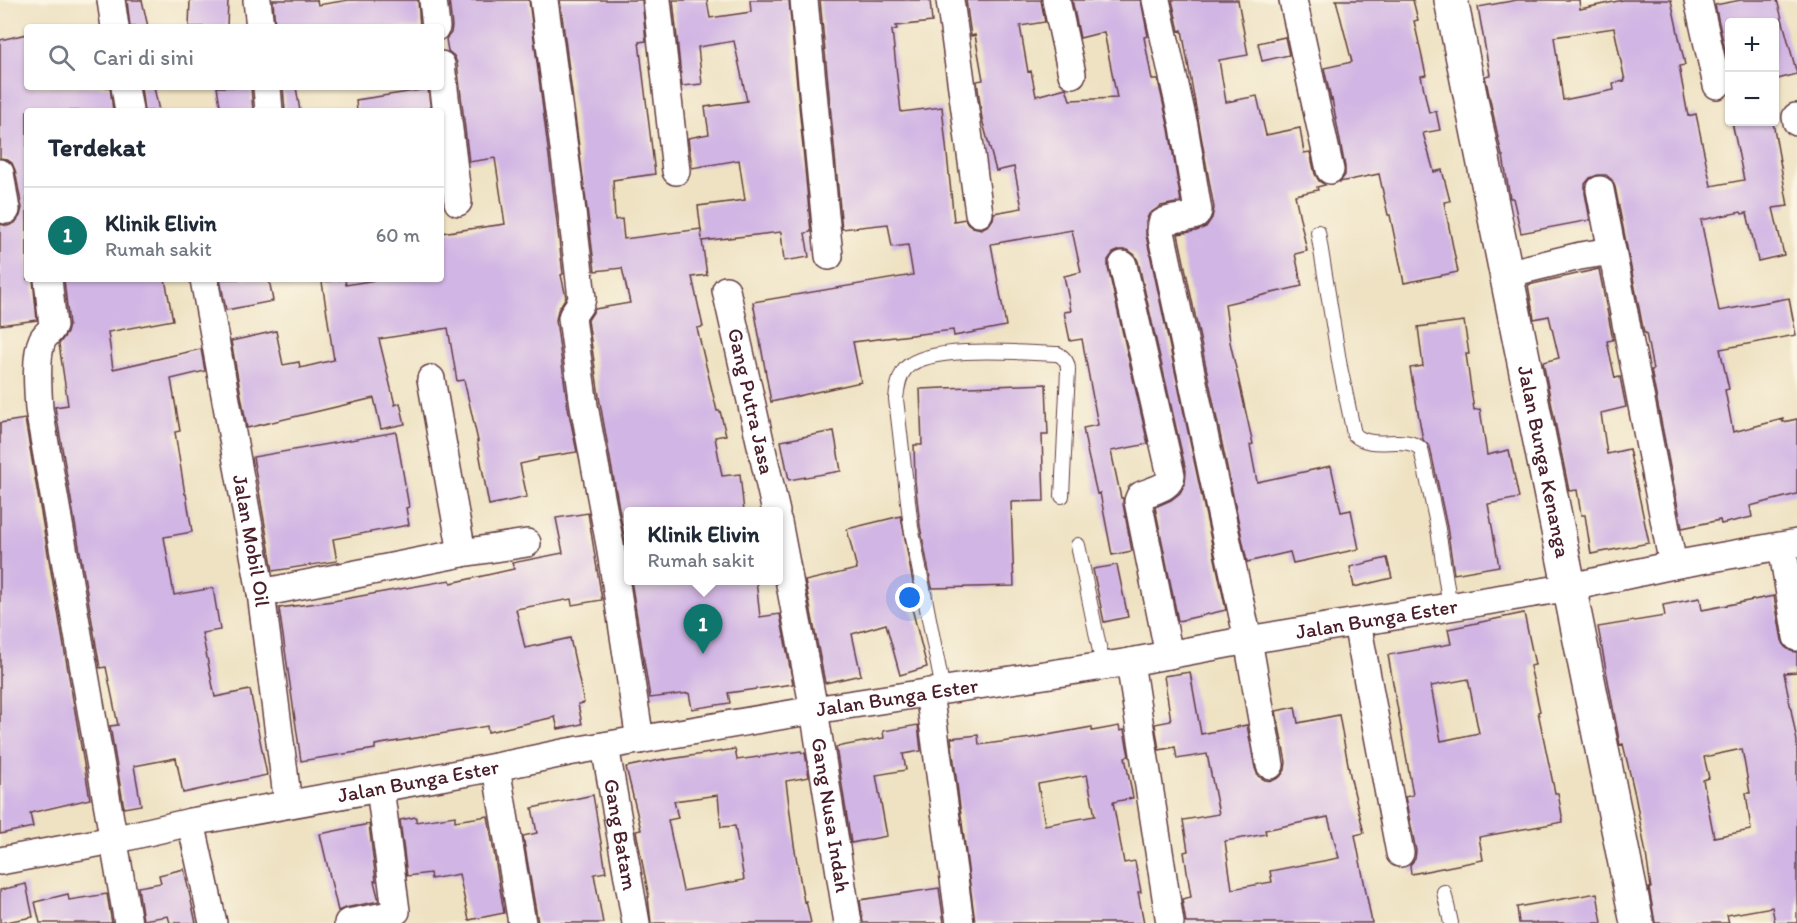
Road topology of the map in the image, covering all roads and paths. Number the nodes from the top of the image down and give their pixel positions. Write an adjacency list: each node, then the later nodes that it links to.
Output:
1 (111, 0): 13 (street)
2 (257, 0): 14 (street)
3 (433, 0): 15 (street)
4 (544, 0): 58 (street)
5 (657, 0): 24 (street)
6 (804, 0): 32 (street)
7 (950, 0): 29 (street)
8 (1056, 0): 16 (street)
9 (1156, 0): 52 (street)
10 (1293, 0): 23 (street)
11 (1451, 0): 34 (street, Jalan Bunga Kenanga)
12 (1698, 0): 17 (street)
13 (115, 24)
14 (260, 24)
15 (436, 24)
16 (1072, 74)
17 (1717, 85)
18 (444, 89): 27 (street)
19 (126, 90): 21 (street)
20 (267, 90): 22 (street)
21 (128, 108)
22 (269, 108)
23 (1330, 170)
24 (676, 171)
25 (0, 173): 28 (street)
26 (1600, 190): 31 (street)
27 (458, 202)
28 (6, 210)
29 (979, 213)
30 (1318, 232): 49 (lane)
31 (1612, 251): 34 (street); 46 (street)
32 (829, 256)
33 (1123, 265): 53 (street)
34 (1506, 274): 47 (street, Jalan Bunga Kenanga)
35 (48, 282): 65 (street)
36 (205, 282): 48 (street, Jalan Mobil Oil)
37 (726, 290): 40 (street, Gang Putra Jasa)
38 (431, 380): 45 (street)
39 (1062, 496): 56 (lane)
40 (775, 507)
41 (527, 543): 45 (street)
42 (1789, 544): 46 (street, Jalan Bunga Ester); 51 (street)
43 (1078, 545): 55 (lane)
44 (783, 548): 57 (street)
45 (462, 553): 48 (street)
46 (1672, 565): 47 (street, Jalan Bunga Ester)
47 (1571, 587): 49 (street, Jalan Bunga Ester); 78 (street, Jalan Bunga Kenanga)
48 (261, 593): 63 (street, Jalan Mobil Oil)
49 (1450, 607): 50 (street, Jalan Bunga Ester)
50 (1357, 623): 52 (street, Jalan Bunga Ester); 66 (street)
51 (1797, 637)
52 (1248, 640): 53 (street, Jalan Bunga Ester); 60 (street)
53 (1169, 655): 54 (street, Jalan Bunga Ester)
54 (1130, 662): 55 (street, Jalan Bunga Ester); 76 (street)
55 (1103, 666): 56 (street, Jalan Bunga Ester)
56 (936, 691): 57 (street, Jalan Bunga Ester); 75 (street)
57 (814, 710): 58 (street, Jalan Bunga Ester); 74 (street, Gang Nusa Indah)
58 (640, 740): 59 (street, Jalan Bunga Ester)
59 (605, 746): 61 (street, Jalan Bunga Ester); 73 (street, Gang Batam)
60 (1270, 765)
61 (496, 767): 62 (street, Jalan Bunga Ester); 72 (street)
62 (381, 788): 63 (street, Jalan Bunga Ester); 71 (street)
63 (288, 804): 64 (street, Jalan Bunga Ester)
64 (191, 822): 65 (street, Jalan Bunga Ester); 70 (street)
65 (113, 840): 67 (street, Jalan Bunga Ester); 69 (street)
66 (1400, 853)
67 (0, 861)
68 (1444, 892): 77 (lane)
69 (128, 923)
70 (213, 923)
71 (348, 923)
72 (522, 923)
73 (636, 923)
74 (848, 923)
75 (960, 923)
76 (1170, 923)
77 (1451, 923)
78 (1638, 923)

